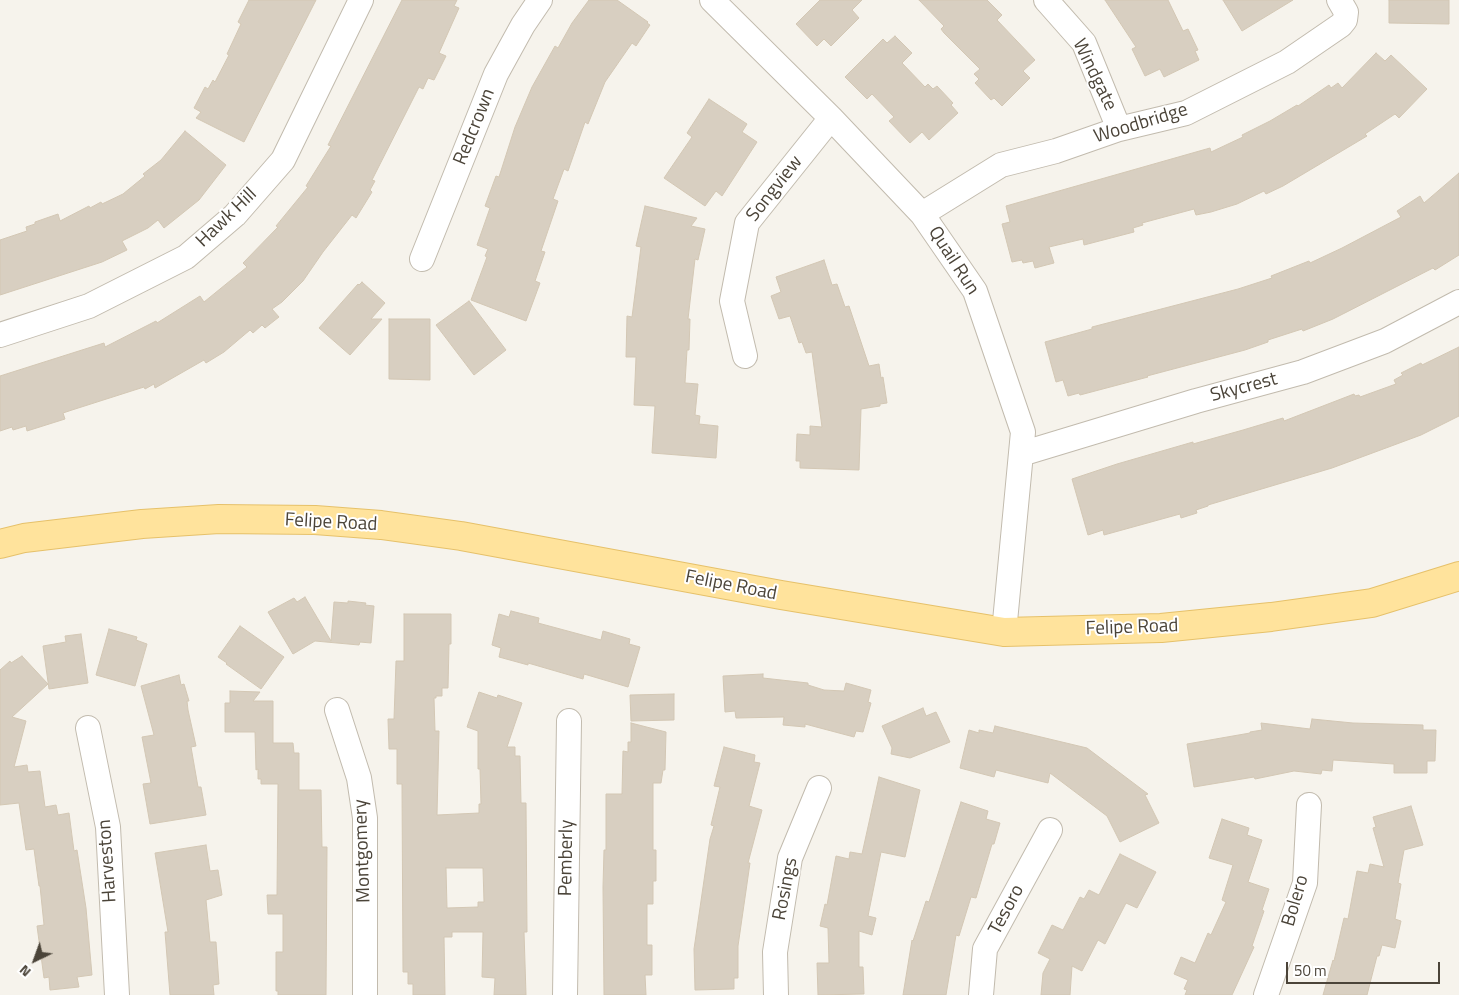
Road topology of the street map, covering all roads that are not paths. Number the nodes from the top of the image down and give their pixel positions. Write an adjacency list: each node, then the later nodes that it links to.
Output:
1 (361, 0): 11 (street, Hawk Hill)
2 (540, 0): 9 (street, Redcrown)
3 (712, 0): 6 (street, Quail Run)
4 (1046, 0): 7 (street, Windgate)
5 (1343, 6): 7 (street, Woodbridge)
6 (831, 118): 8 (street, Quail Run); 12 (street, Songview)
7 (1120, 129): 8 (street, Woodbridge)
8 (922, 214): 13 (street, Quail Run)
9 (422, 259)
10 (1459, 302): 13 (street, Skycrest)
11 (0, 334)
12 (746, 356)
13 (1021, 454): 16 (street, Quail Run)
14 (0, 544): 16 (main road, Felipe Road)
15 (1459, 576): 16 (main road, Felipe Road)
16 (1004, 632)
17 (337, 710): 24 (street, Montgomery)
18 (569, 721): 25 (street, Pemberly)
19 (88, 728): 23 (street, Harveston)
20 (819, 788): 26 (street, Rosings)
21 (1309, 805): 28 (street, Bolero)
22 (1050, 830): 27 (street, Tesoro)
23 (117, 995)
24 (366, 995)
25 (565, 995)
26 (776, 995)
27 (981, 995)
28 (1266, 995)

